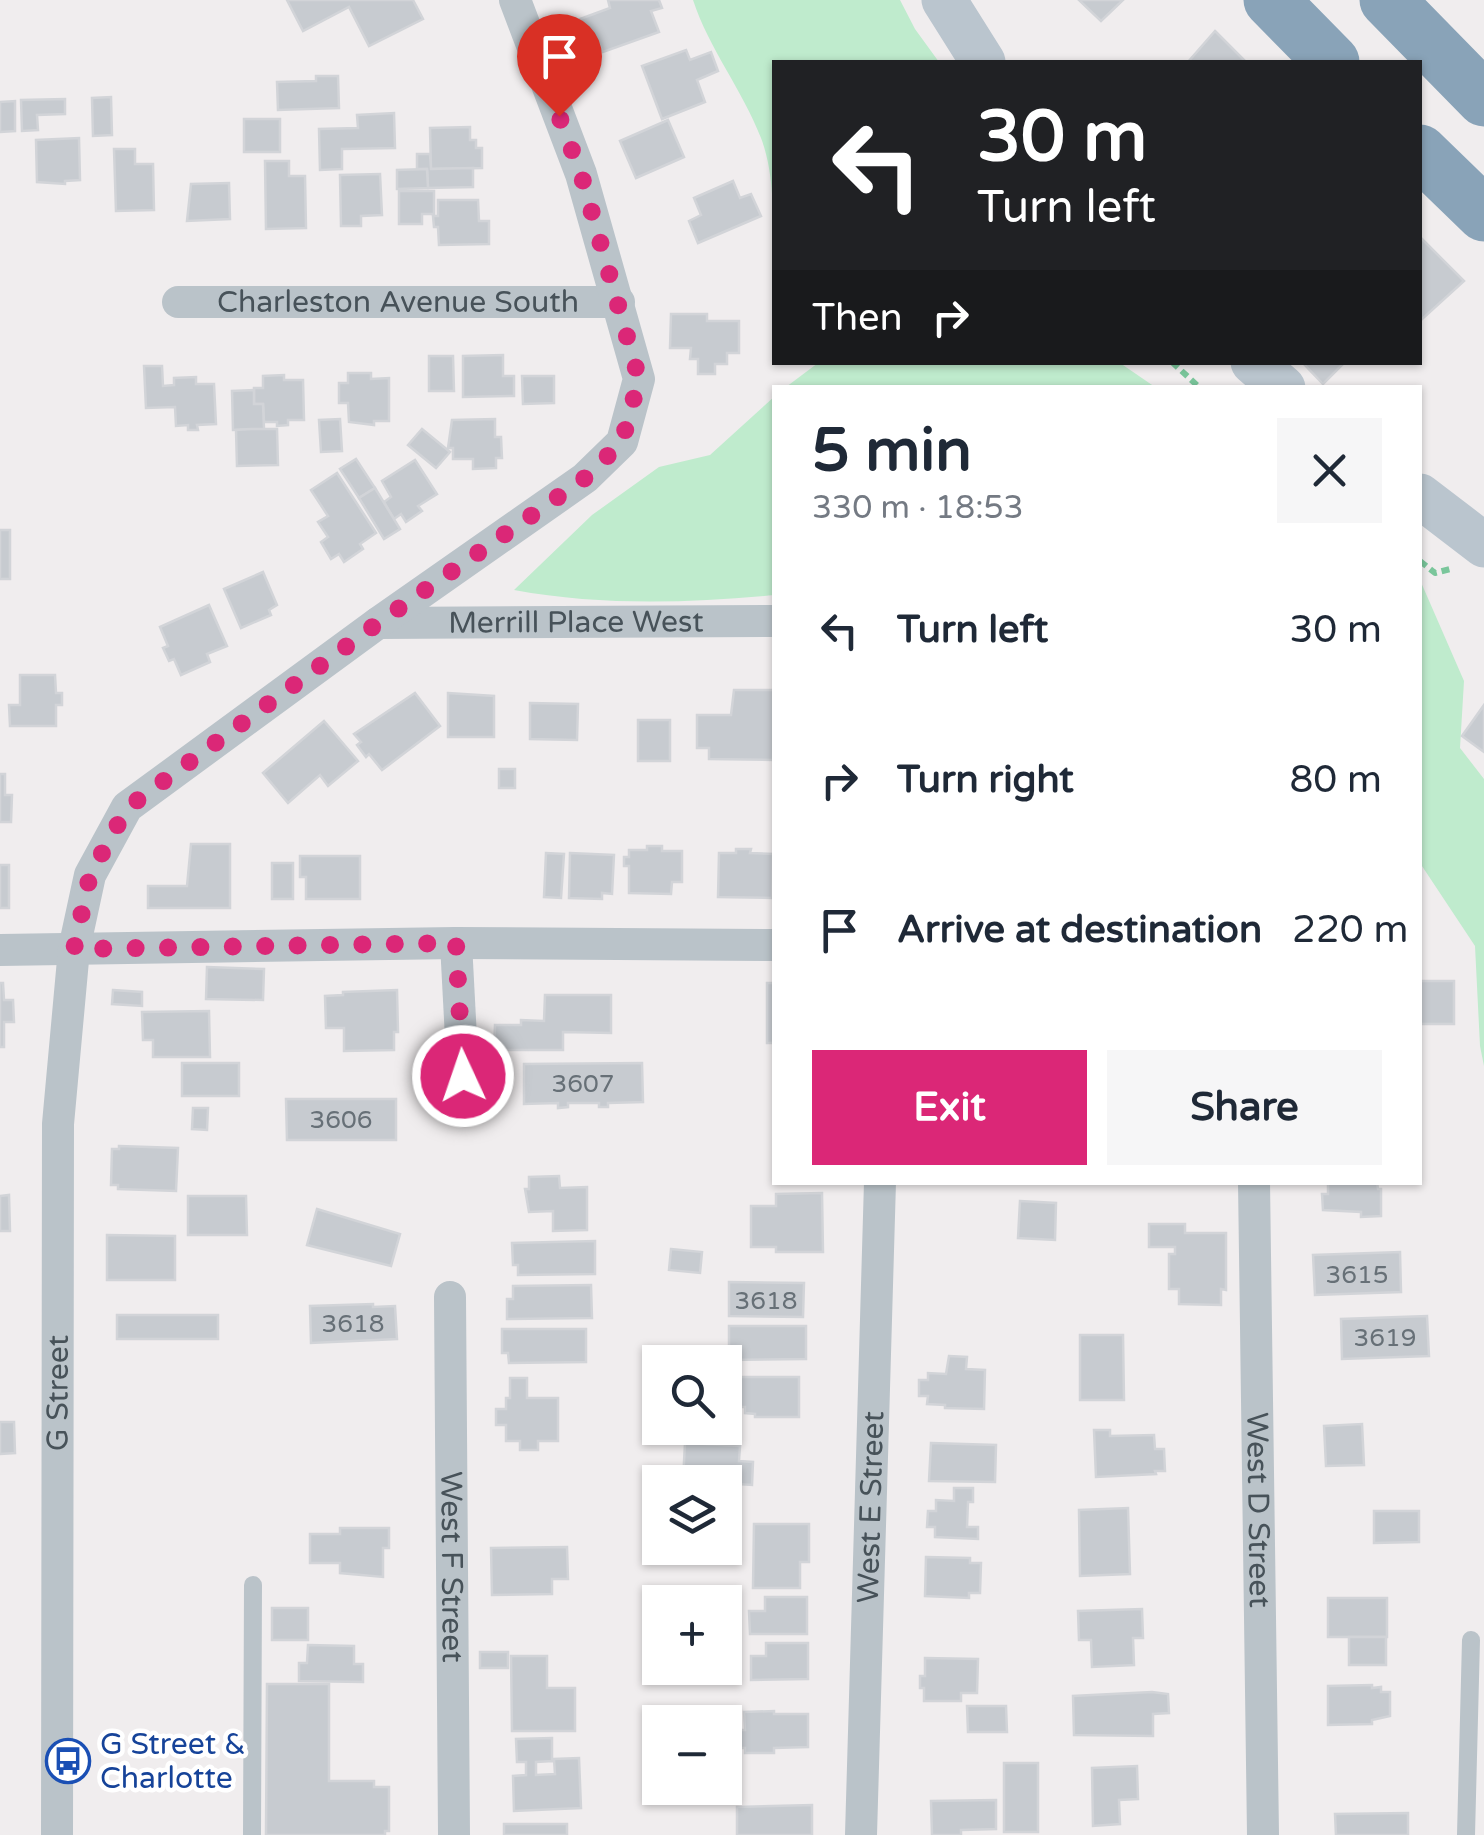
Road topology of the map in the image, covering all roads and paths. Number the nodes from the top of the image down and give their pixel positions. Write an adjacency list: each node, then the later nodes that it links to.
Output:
1 (515, 0): 11 (street, G Street)
2 (944, 0): 5 (main road)
3 (1271, 0): 6 (highway)
4 (1387, 0): 7 (highway)
5 (983, 60)
6 (1330, 60)
7 (1484, 99)
8 (1422, 154): 9 (highway)
9 (1484, 214)
10 (178, 302): 11 (street, Charleston Avenue South)
11 (619, 302): 19 (street, G Street)
12 (1175, 365): 14 (path)
13 (1257, 365): 15 (main road)
14 (1197, 385)
15 (1280, 385)
16 (1422, 498): 17 (main road)
17 (1484, 545)
18 (772, 622): 19 (street, Merrill Place West)
19 (378, 623): 22 (street, G Street)
20 (456, 943): 21 (street); 22 (street); 24 (street)
21 (772, 945)
22 (74, 949): 23 (street); 30 (street, G Street)
23 (0, 950)
24 (463, 1076)
25 (880, 1185): 33 (street, West E Street)
26 (1254, 1185): 34 (street, West D Street)
27 (450, 1297): 32 (street, West F Street)
28 (253, 1585): 31 (lane)
29 (1471, 1640): 35 (lane)
30 (57, 1835)
31 (252, 1835)
32 (454, 1835)
33 (861, 1835)
34 (1263, 1835)
35 (1466, 1835)

